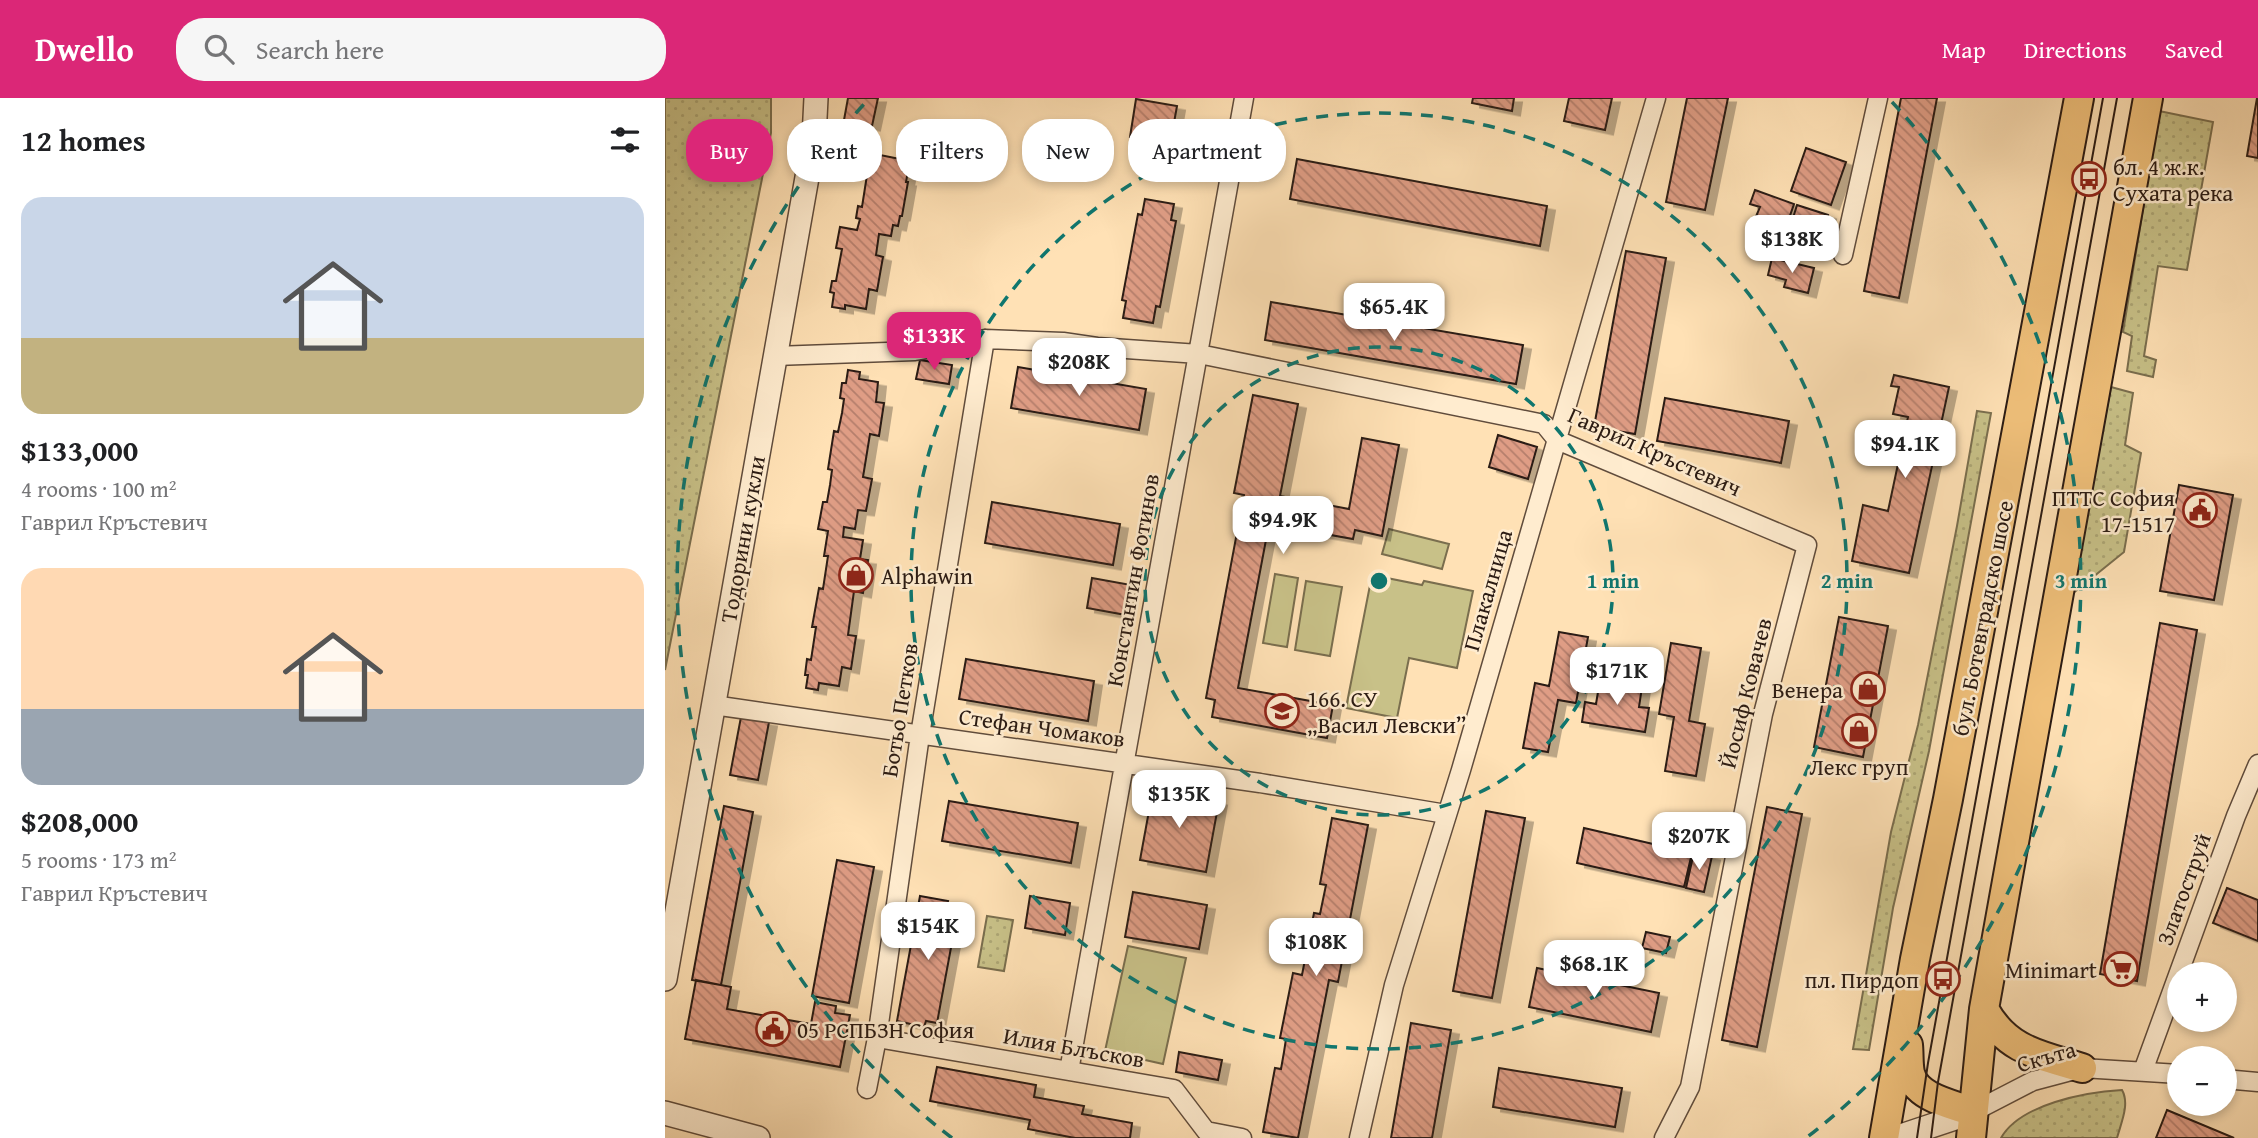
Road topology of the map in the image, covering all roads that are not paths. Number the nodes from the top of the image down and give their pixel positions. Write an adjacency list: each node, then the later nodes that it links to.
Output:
1 (816, 98): 10 (street, Тодорини кукли)
2 (1244, 98): 9 (street, Константин Фотинов)
3 (1656, 98): 11 (street, Плакалница)
4 (1878, 98): 7 (street)
5 (2079, 98): 20 (main road, бул. Ботевградско шосе)
6 (2148, 98): 19 (main road)
7 (1843, 255)
8 (985, 339): 9 (street, Гаврил Кръстевич); 10 (street, Гаврил Кръстевич); 14 (street, Ботьо Петков)
9 (1199, 354): 11 (street, Гаврил Кръстевич); 15 (street, Константин Фотинов)
10 (775, 356): 13 (street, Тодорини кукли)
11 (1557, 440): 12 (street, Гаврил Кръстевич); 17 (street, Плакалница)
12 (1807, 545): 34 (street, Йосиф Ковачев)
13 (713, 705): 14 (street, Стефан Чомаков); 18 (street, Тодорини кукли)
14 (920, 735): 15 (street, Стефан Чомаков); 21 (street, Ботьо Петков)
15 (1124, 764): 17 (street, Стефан Чомаков); 23 (street, Константин Фотинов)
16 (2258, 764): 24 (street, Златоструй)
17 (1446, 814): 33 (street, Плакалница)
18 (665, 979)
19 (1984, 1009): 22 (main road); 30 (main road)
20 (1906, 1013): 30 (main road); 35 (main road, бул. Ботевградско шосе)
21 (877, 1038): 23 (street, Илия Блъсков); 28 (street, Ботьо Петков)
22 (2082, 1068): 24 (street, Скъта); 30 (street, Скъта)
23 (1069, 1071): 32 (street, Илия Блъсков)
24 (2143, 1071): 25 (street, Скъта)
25 (2167, 1073)
26 (2237, 1080): 27 (street)
27 (2258, 1082)
28 (867, 1089)
29 (665, 1113): 31 (street)
30 (1972, 1125): 36 (street); 37 (street)
31 (758, 1138)
32 (1242, 1138)
33 (1359, 1138)
34 (1664, 1138)
35 (1884, 1138)
36 (1895, 1138)
37 (1942, 1138)

